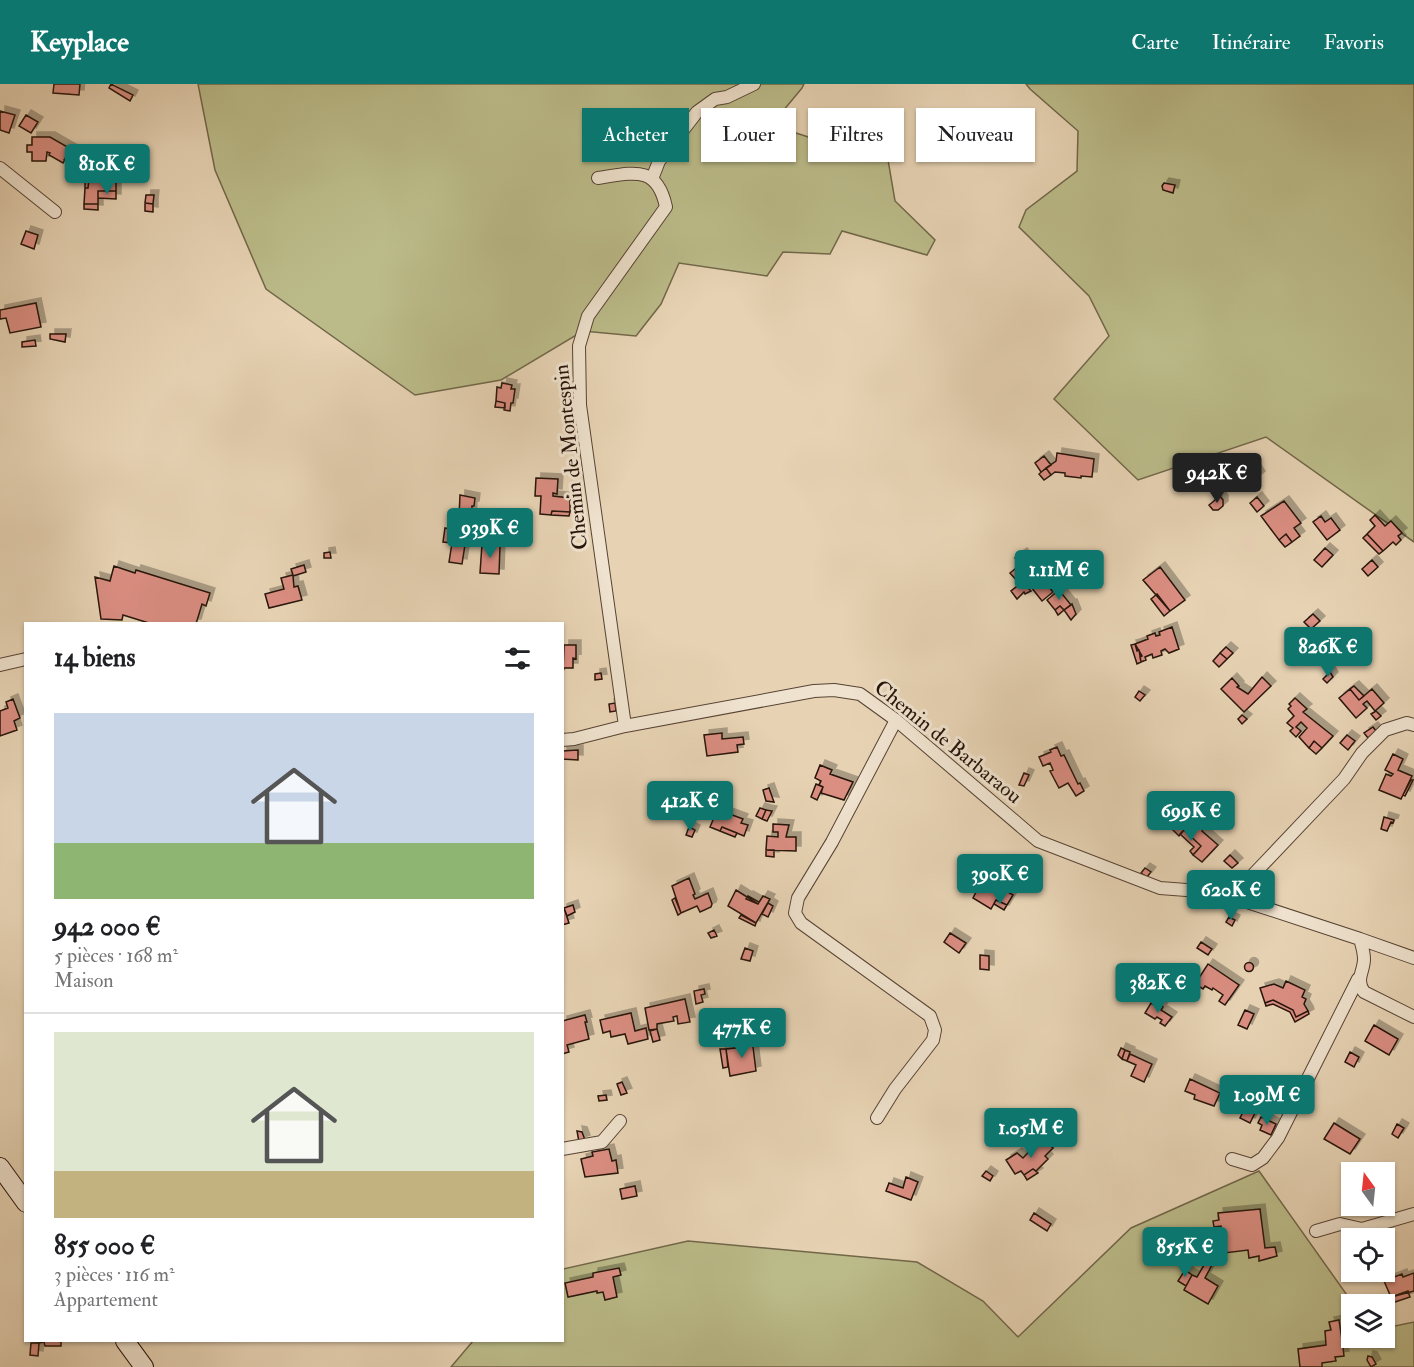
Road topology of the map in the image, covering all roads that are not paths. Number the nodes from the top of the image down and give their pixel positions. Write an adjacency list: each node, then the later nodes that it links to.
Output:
1 (754, 84): 4 (street)
2 (0, 168): 5 (street)
3 (598, 178): 4 (street)
4 (652, 179): 10 (street, Chemin de Montespin)
5 (55, 212)
6 (24, 659): 7 (street)
7 (0, 665)
8 (896, 720): 10 (street, Chemin de Barbaraou); 12 (street, Chemin de Barbaraou); 17 (street)
9 (1414, 725): 12 (street)
10 (625, 726): 11 (street, Chemin de Barbaraou)
11 (564, 740)
12 (1226, 893): 13 (street, Chemin de Barbaraou)
13 (1360, 939): 14 (street, Chemin de Barbaraou); 15 (street)
14 (1414, 958)
15 (1358, 979): 16 (street); 20 (street)
16 (1414, 1017)
17 (877, 1118)
18 (620, 1121): 19 (street)
19 (564, 1149)
20 (1232, 1159)
21 (0, 1167): 22 (main road)
22 (24, 1200)
23 (1414, 1214): 24 (street)
24 (1316, 1231)
25 (126, 1342): 26 (main road)
26 (144, 1367)

